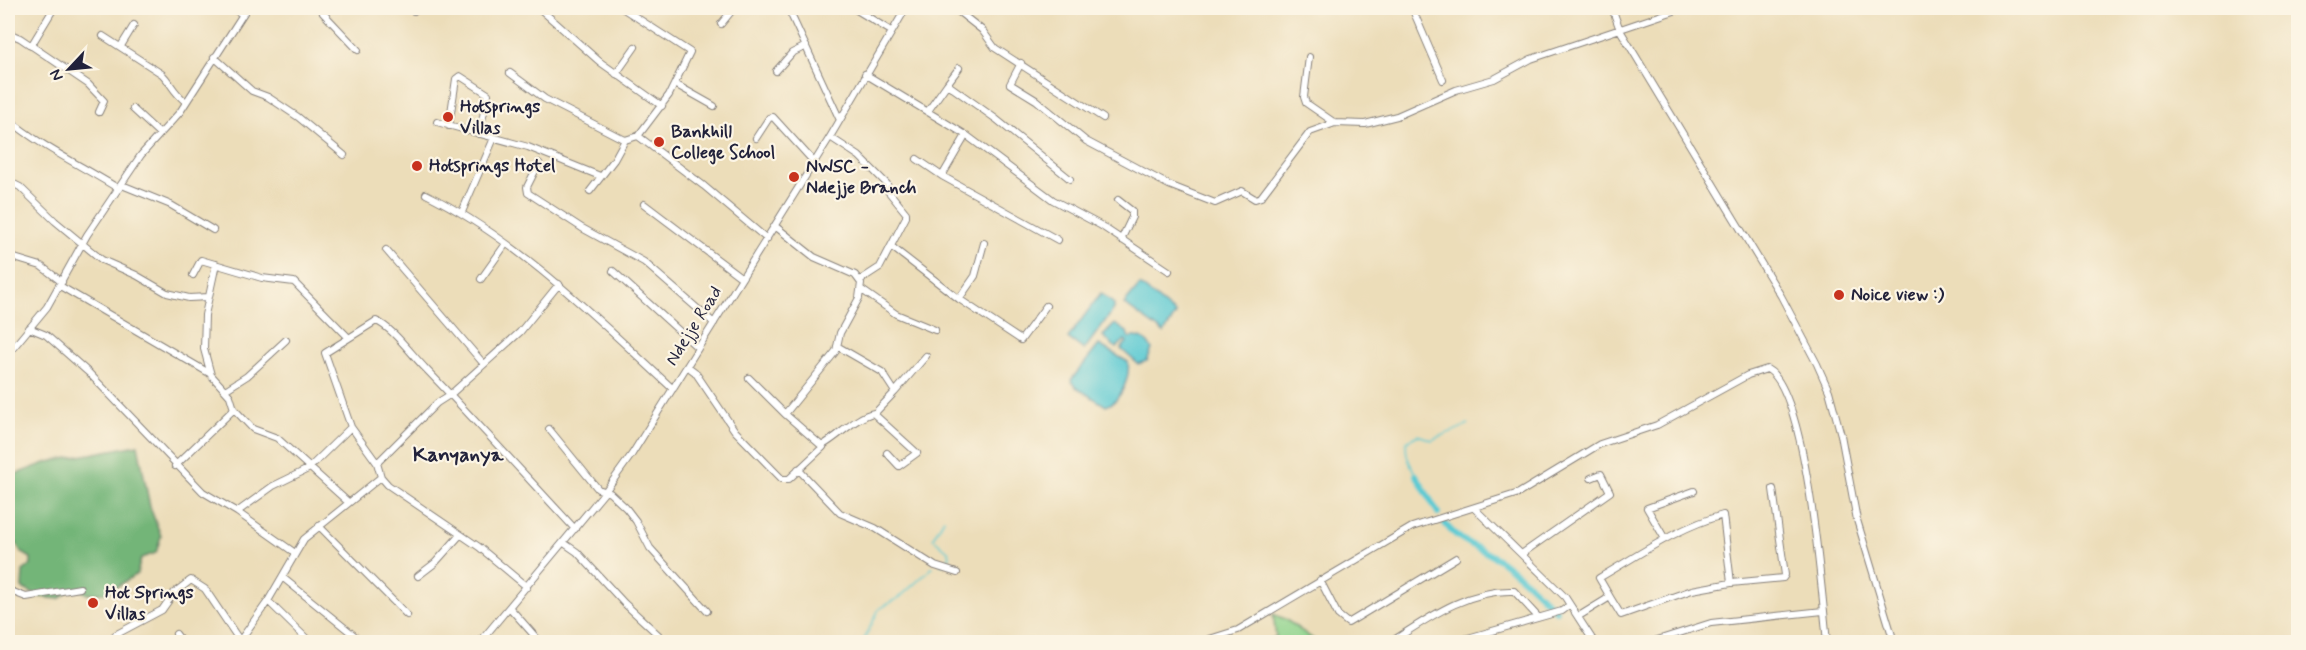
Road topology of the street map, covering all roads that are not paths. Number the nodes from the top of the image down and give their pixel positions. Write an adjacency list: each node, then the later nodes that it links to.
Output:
1 (54, 8): 24 (street)
2 (232, 8): 17 (street)
3 (247, 8): 17 (street)
4 (328, 8): 28 (street)
5 (407, 8): 6 (street)
6 (417, 8)
7 (539, 8): 35 (street)
8 (622, 8): 38 (street)
9 (734, 8): 18 (street)
10 (788, 8): 26 (street)
11 (906, 8): 21 (street, Ndejje Road)
12 (955, 8): 31 (street)
13 (1412, 8): 37 (street)
14 (1612, 8): 20 (street)
15 (1683, 8): 20 (street)
16 (855, 9): 21 (street)
17 (242, 14): 29 (street)
18 (721, 24)
19 (134, 25): 25 (street)
20 (1620, 30): 50 (street); 174 (street)
21 (891, 32): 36 (street, Ndejje Road)
22 (8, 33): 24 (street)
23 (103, 36): 25 (street)
24 (31, 46): 45 (street)
25 (121, 46): 40 (street)
26 (806, 46): 33 (street); 47 (street)
27 (635, 47): 35 (street)
28 (358, 50)
29 (214, 57): 40 (street); 60 (street)
30 (1309, 57): 50 (street)
31 (1021, 63): 48 (street); 50 (street)
32 (958, 68): 39 (street)
33 (776, 71)
34 (510, 73): 59 (street)
35 (616, 74): 41 (street)
36 (865, 74): 44 (street); 47 (street, Ndejje Road)
37 (1443, 81)
38 (675, 84): 41 (street); 42 (street)
39 (947, 84): 44 (street); 66 (street)
40 (186, 102): 52 (street)
41 (662, 106): 55 (street)
42 (714, 106)
43 (133, 109): 52 (street)
44 (928, 111): 54 (street)
45 (99, 112)
46 (8, 118): 68 (street)
47 (839, 118): 56 (street, Ndejje Road)
48 (1103, 118)
49 (437, 122): 51 (street)
50 (1335, 123)
51 (449, 126): 53 (street); 53 (street)
52 (160, 134): 68 (street)
53 (479, 134): 57 (street)
54 (966, 135): 65 (street); 78 (street)
55 (638, 136): 59 (street); 76 (street)
56 (830, 137): 62 (street, Ndejje Road); 82 (street)
57 (494, 138): 64 (street); 73 (street)
58 (756, 138): 62 (street)
59 (625, 140): 64 (street)
60 (344, 155)
61 (917, 159): 65 (street)
62 (814, 162): 74 (street, Ndejje Road)
63 (539, 163): 98 (street)
64 (600, 176): 69 (street)
65 (942, 176): 77 (street)
66 (1071, 179)
67 (8, 181): 80 (street)
68 (121, 187): 75 (street); 80 (street)
69 (590, 191)
70 (426, 194): 73 (street)
71 (1118, 200): 78 (street)
72 (644, 204): 89 (street)
73 (462, 212): 81 (street)
74 (775, 226): 76 (street, Ndejje Road); 91 (street)
75 (213, 230)
76 (767, 239): 89 (street, Ndejje Road)
77 (1058, 240)
78 (1121, 240): 87 (street)
79 (984, 243): 96 (street)
80 (82, 244): 92 (street); 95 (street)
81 (505, 245): 90 (street); 93 (street)
82 (892, 247): 91 (street); 96 (street)
83 (386, 250): 107 (street)
84 (8, 256): 92 (street)
85 (216, 264): 88 (street); 95 (street); 101 (street)
86 (613, 271): 104 (street)
87 (1168, 271)
88 (193, 275)
89 (742, 278): 98 (street, Ndejje Road)
90 (481, 279)
91 (860, 280): 94 (street)
92 (61, 284): 99 (street); 109 (street)
93 (559, 284): 107 (street); 111 (street)
94 (862, 290): 100 (street); 103 (street)
95 (208, 297): 109 (street)
96 (959, 299): 97 (street)
97 (1046, 306)
98 (714, 323): 104 (street, Ndejje Road)
99 (29, 327): 105 (street); 123 (street)
100 (935, 330)
101 (348, 337): 114 (street); 118 (street)
102 (286, 340): 112 (street)
103 (837, 346): 113 (street); 117 (street)
104 (698, 348): 108 (street, Ndejje Road)
105 (8, 354)
106 (926, 356): 113 (street)
107 (483, 363): 114 (street)
108 (687, 366): 111 (street, Ndejje Road); 125 (street)
109 (211, 375): 112 (street)
110 (749, 378): 117 (street)
111 (673, 389): 130 (street, Ndejje Road)
112 (225, 390): 115 (street)
113 (894, 392): 116 (street)
114 (451, 394): 122 (street); 135 (street)
115 (234, 409): 123 (street); 124 (street)
116 (874, 413): 120 (street); 121 (street)
117 (785, 414): 120 (street)
118 (351, 427): 122 (street); 124 (street)
119 (549, 429): 130 (street)
120 (823, 445): 125 (street)
121 (887, 453)
122 (377, 463): 126 (street)
123 (174, 466): 133 (street)
124 (308, 469): 131 (street); 133 (street)
125 (798, 469): 142 (street)
126 (381, 477): 131 (street); 136 (street)
127 (1591, 478): 140 (street)
128 (1773, 489): 146 (street)
129 (1694, 491): 137 (street)
130 (604, 493): 135 (street, Ndejje Road); 154 (street)
131 (348, 502): 134 (street)
132 (1476, 508): 140 (street); 145 (street); 155 (street)
133 (237, 512): 139 (street)
134 (319, 526): 139 (street); 156 (street)
135 (575, 529): 138 (street, Ndejje Road)
136 (460, 535): 143 (street); 147 (street)
137 (1665, 539): 146 (street); 150 (street)
138 (564, 543): 147 (street, Ndejje Road); 167 (street)
139 (295, 553): 144 (street)
140 (1523, 553): 152 (street)
141 (1456, 558): 145 (street)
142 (957, 573)
143 (418, 576)
144 (282, 577): 151 (street); 160 (street)
145 (1320, 580): 168 (street)
146 (1731, 583): 150 (street)
147 (527, 587): 153 (street, Ndejje Road)
148 (80, 588): 149 (street)
149 (8, 590)
150 (1610, 597): 157 (street)
151 (268, 601): 163 (street); 164 (street)
152 (1570, 605): 157 (street); 158 (street)
153 (510, 608): 165 (street, Ndejje Road); 166 (street)
154 (707, 610)
155 (1822, 611): 172 (street); 173 (street)
156 (407, 615)
157 (1579, 616): 171 (street)
158 (1538, 617): 169 (street); 170 (street)
159 (176, 634): 162 (street)
160 (355, 636)
161 (118, 642): 163 (street)
162 (182, 642)
163 (239, 642)
164 (310, 642)
165 (480, 642)
166 (540, 642)
167 (666, 642)
168 (1200, 642)
169 (1391, 642)
170 (1454, 642)
171 (1594, 642)
172 (1651, 642)
173 (1827, 642)
174 (1894, 642)

